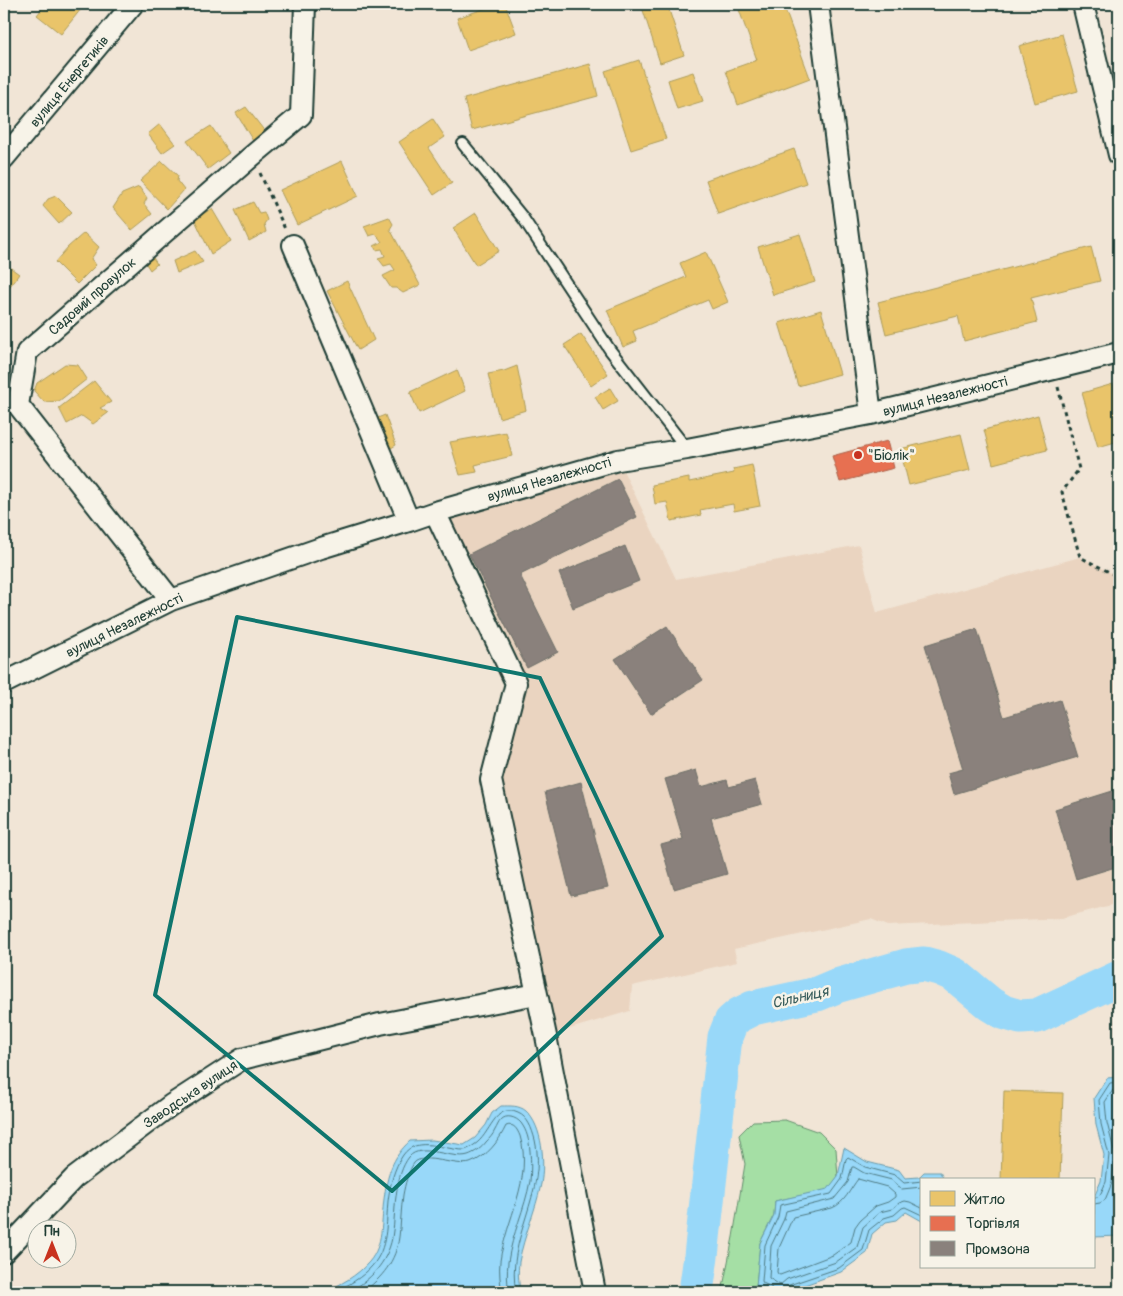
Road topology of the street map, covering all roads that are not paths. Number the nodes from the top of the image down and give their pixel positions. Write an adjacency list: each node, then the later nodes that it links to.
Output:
1 (134, 4): 7 (street, вулиця Енергетиків)
2 (305, 4): 14 (street, Садовий провулок)
3 (818, 4): 10 (street)
4 (1084, 4): 6 (street)
5 (464, 144): 11 (lane)
6 (1119, 155)
7 (4, 158)
8 (293, 245): 13 (street)
9 (1119, 353): 10 (street, вулиця Незалежності)
10 (871, 414): 11 (street, вулиця Незалежності)
11 (687, 449): 12 (street, вулиця Незалежності)
12 (435, 512): 13 (street, вулиця Незалежності); 16 (street)
13 (409, 521): 14 (street, вулиця Незалежності)
14 (171, 600): 15 (street, вулиця Незалежності)
15 (4, 683)
16 (537, 994): 17 (street, Заводська вулиця); 18 (street)
17 (4, 1252)
18 (595, 1292)

